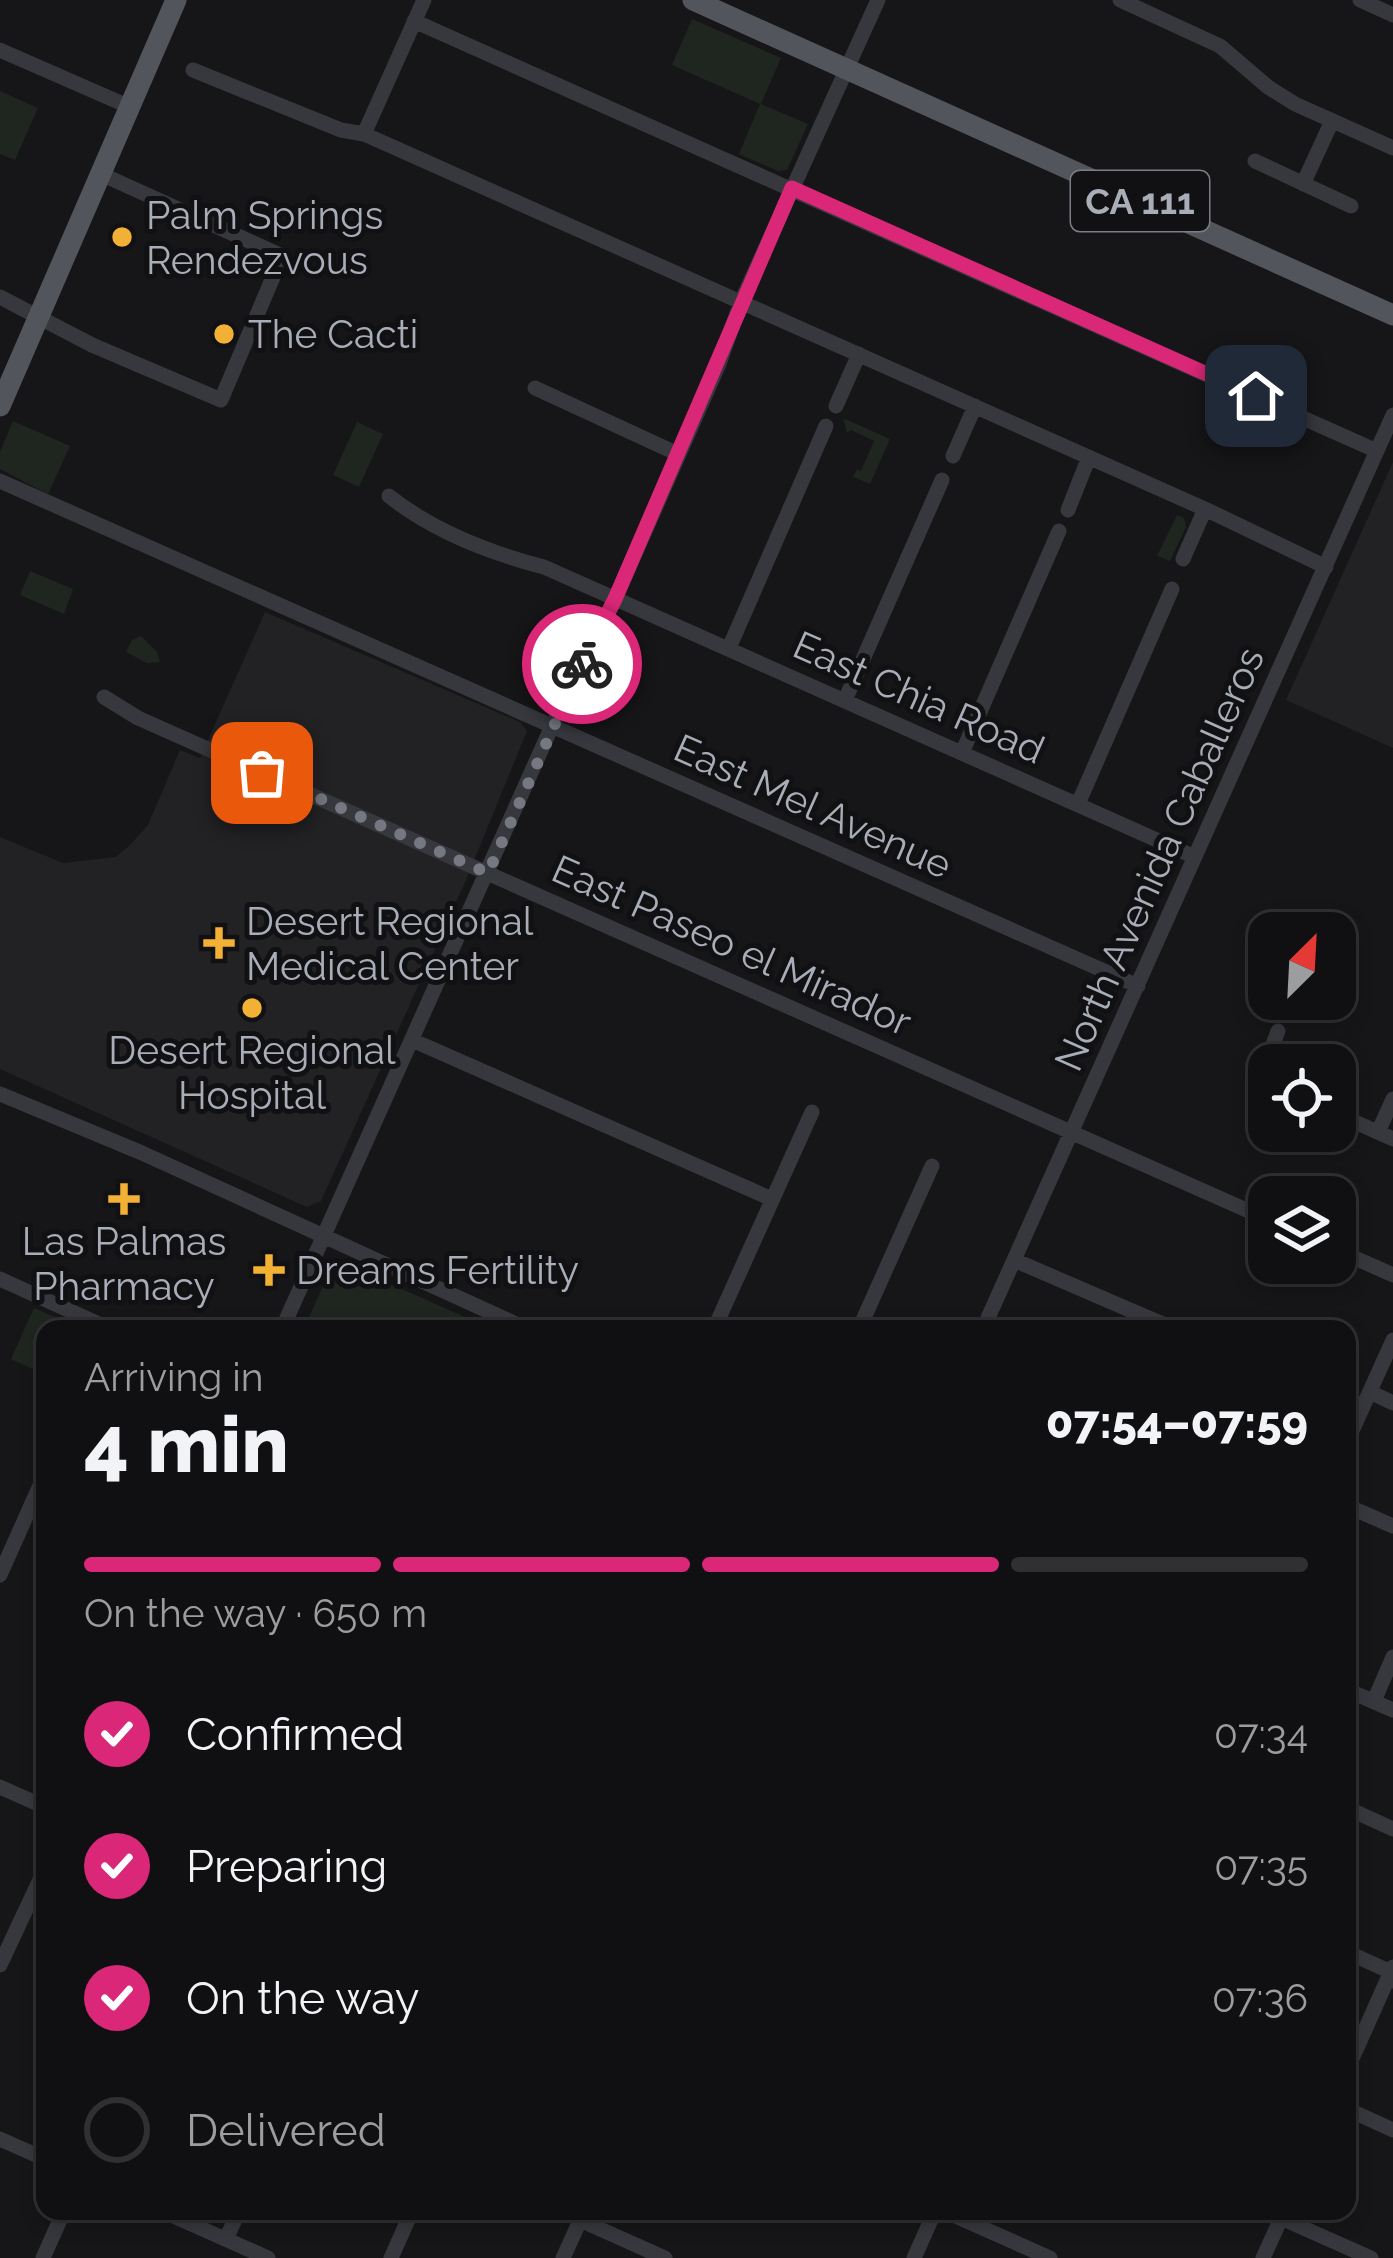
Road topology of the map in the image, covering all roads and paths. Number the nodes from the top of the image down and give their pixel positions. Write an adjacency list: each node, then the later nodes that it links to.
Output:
1 (176, 0): 13 (main road)
2 (424, 0): 9 (street)
3 (693, 0): 11 (main road, CA 111)
4 (878, 0): 11 (street)
5 (1120, 0): 7 (street)
6 (1360, 0): 8 (street)
7 (1155, 7): 14 (street)
8 (1393, 15)
9 (415, 21): 15 (street); 20 (street)
10 (0, 50): 13 (street)
11 (847, 68): 20 (street); 25 (main road, CA 111)
12 (193, 70): 15 (street)
13 (130, 107): 18 (main road)
14 (1332, 121): 16 (street); 19 (street)
15 (364, 134): 23 (street)
16 (1393, 148)
17 (1255, 161): 19 (street)
18 (101, 174): 24 (main road); 24 (street)
19 (1303, 184): 21 (street)
20 (792, 188): 23 (street); 33 (street)
21 (1351, 206)
22 (0, 297): 24 (street)
23 (741, 302): 26 (street); 34 (street)
24 (39, 314): 28 (main road)
25 (1393, 315)
26 (859, 354): 29 (street); 30 (street)
27 (535, 388): 34 (street)
28 (0, 406)
29 (836, 406)
30 (975, 406): 35 (street); 36 (street)
31 (1393, 416): 33 (street, North Avenida Caballeros)
32 (826, 426): 47 (street)
33 (1377, 451): 44 (street, North Avenida Caballeros)
34 (678, 454): 46 (street)
35 (953, 456)
36 (1090, 457): 40 (street); 41 (street)
37 (942, 480): 49 (street)
38 (0, 481): 50 (street, East Mel Avenue)
39 (389, 496): 46 (street, East Chia Road)
40 (1205, 508): 43 (street); 44 (street)
41 (1068, 510)
42 (1059, 531): 51 (street)
43 (1183, 560)
44 (1326, 567): 53 (street, North Avenida Caballeros)
45 (1172, 589): 52 (street)
46 (615, 599): 47 (street, East Chia Road); 50 (street)
47 (729, 648): 49 (street, East Chia Road)
48 (104, 697): 54 (street, East Paseo el Mirador)
49 (845, 700): 51 (street, East Chia Road)
50 (552, 726): 54 (street); 55 (street, East Mel Avenue)
51 (962, 753): 52 (street, East Chia Road)
52 (1078, 804): 53 (street, East Chia Road)
53 (1195, 857): 55 (street, North Avenida Caballeros)
54 (488, 873): 57 (street); 63 (street, East Paseo el Mirador)
55 (1138, 986): 63 (street, North Avenida Caballeros)
56 (1278, 1031): 58 (street)
57 (412, 1040): 66 (street); 68 (street)
58 (1273, 1044)
59 (0, 1094): 68 (street)
60 (1393, 1099): 64 (street)
61 (812, 1112): 66 (street)
62 (1356, 1123): 64 (street)
63 (1072, 1133): 67 (street, East Paseo el Mirador); 70 (street, North Avenida Caballeros)
64 (1385, 1136)
65 (932, 1166): 77 (street)
66 (772, 1199): 76 (street)
67 (1248, 1211)
68 (322, 1236): 74 (street); 75 (street)
69 (1356, 1258): 71 (street)
70 (1014, 1259): 78 (street, North Avenida Caballeros); 79 (street)
71 (1392, 1273)
72 (0, 1279): 73 (street)
73 (90, 1320)
74 (286, 1320)
75 (507, 1320)
76 (718, 1320)
77 (864, 1320)
78 (986, 1320)
79 (1153, 1320)
80 (1393, 1340): 81 (street)
81 (1370, 1392): 82 (street); 83 (street)
82 (1393, 1403)
83 (1356, 1422)
84 (36, 1494): 87 (street)
85 (1356, 1509): 86 (street)
86 (1393, 1526)
87 (0, 1575)
88 (1393, 1657): 90 (street)
89 (1356, 1694): 90 (street)
90 (1374, 1701): 91 (street)
91 (1393, 1710)
92 (0, 1787): 93 (street)
93 (36, 1804)
94 (1356, 1812): 95 (street)
95 (1393, 1829)
96 (36, 1888): 98 (street)
97 (1356, 1956): 99 (street)
98 (0, 1965)
99 (1392, 1973): 100 (street)
100 (1356, 2051)
101 (1356, 2113): 102 (street)
102 (1393, 2129)
103 (0, 2139): 104 (street)
104 (36, 2155)
105 (60, 2220): 116 (street)
106 (183, 2220): 115 (street)
107 (235, 2220): 115 (street)
108 (408, 2220): 118 (street)
109 (580, 2220): 119 (street)
110 (590, 2220): 120 (street)
111 (934, 2220): 121 (street)
112 (960, 2220): 122 (street)
113 (1279, 2220): 123 (street)
114 (1294, 2220): 124 (street)
115 (226, 2240): 117 (street)
116 (43, 2258)
117 (268, 2258)
118 (391, 2258)
119 (563, 2258)
120 (664, 2258)
121 (914, 2258)
122 (1050, 2258)
123 (1263, 2258)
124 (1371, 2258)

